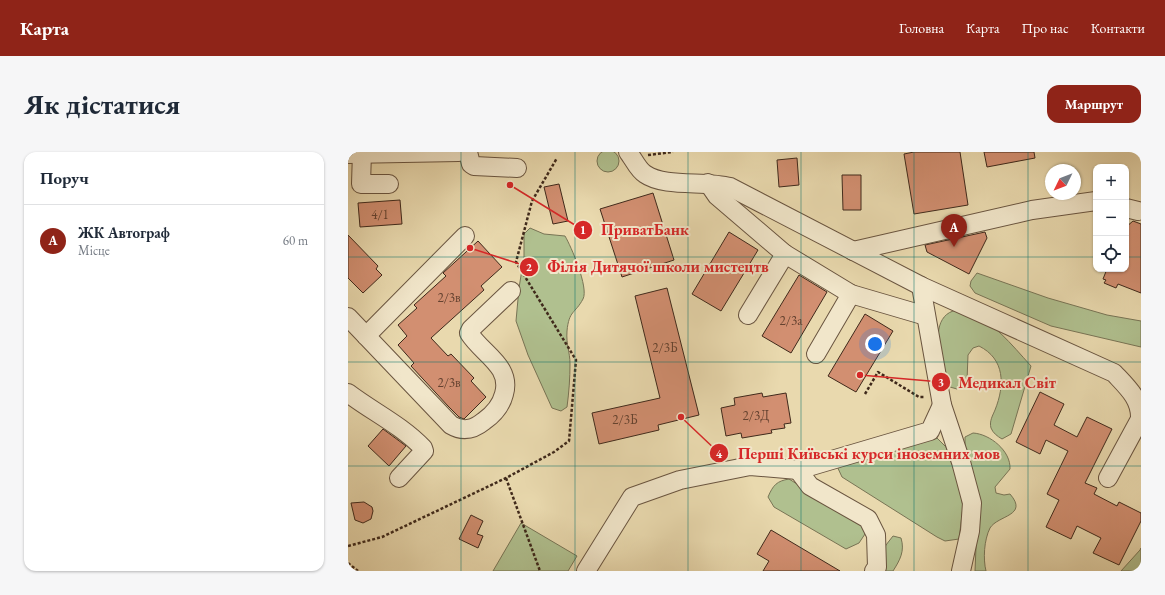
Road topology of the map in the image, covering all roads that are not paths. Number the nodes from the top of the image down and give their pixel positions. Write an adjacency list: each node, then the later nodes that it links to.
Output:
1 (459, 152): 3 (street)
2 (468, 152): 5 (street)
3 (357, 153): 7 (street)
4 (630, 155): 6 (street)
5 (517, 168)
6 (708, 183): 10 (street); 11 (street)
7 (389, 184)
8 (1093, 201): 10 (street)
9 (465, 236): 18 (street)
10 (853, 251): 12 (street)
11 (785, 254): 14 (street); 15 (street)
12 (921, 286): 16 (street); 24 (street)
13 (511, 291): 18 (street)
14 (851, 294): 16 (street); 19 (street)
15 (748, 315)
16 (926, 316): 21 (street)
17 (348, 317): 18 (street)
18 (366, 336)
19 (816, 354)
20 (348, 393): 23 (street)
21 (941, 400): 22 (street); 27 (street)
22 (798, 470): 25 (street); 26 (street)
23 (399, 478)
24 (1108, 478)
25 (586, 571)
26 (874, 571)
27 (961, 571)

